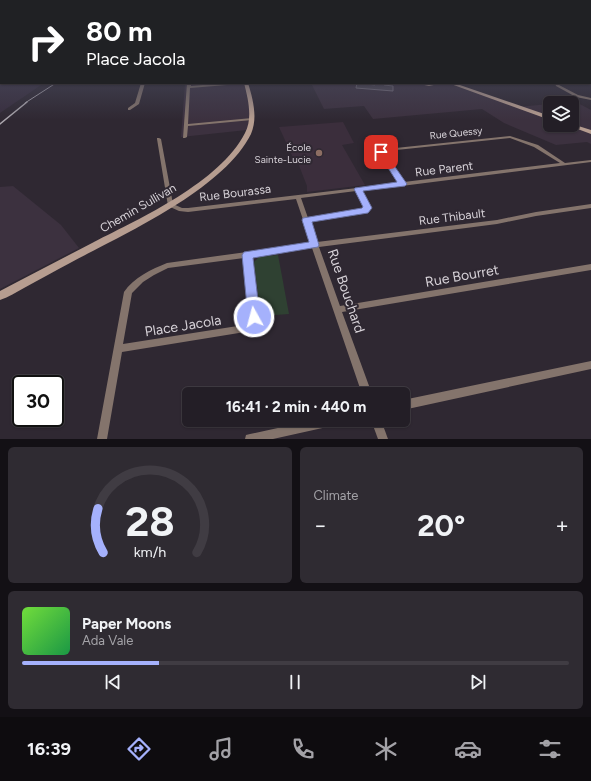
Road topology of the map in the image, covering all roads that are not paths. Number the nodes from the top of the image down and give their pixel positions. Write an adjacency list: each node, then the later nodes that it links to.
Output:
1 (143, 84): 10 (street)
2 (214, 84): 8 (street)
3 (246, 84): 12 (main road, Chemin Sullivan)
4 (423, 84): 5 (main road)
5 (435, 84)
6 (453, 84): 11 (main road)
7 (557, 84): 9 (street)
8 (189, 85): 13 (street)
9 (591, 99)
10 (129, 109)
11 (543, 116)
12 (252, 119): 13 (street); 23 (main road, Chemin Sullivan)
13 (186, 125): 16 (street)
14 (579, 128): 15 (main road)
15 (589, 131)
16 (185, 137)
17 (159, 139): 23 (street)
18 (591, 161): 19 (street, Rue Parent)
19 (564, 164): 20 (street, Rue Parent); 20 (street, Rue Quessy)
20 (402, 184): 21 (street, Rue Parent)
21 (358, 189): 22 (street, Rue Parent); 25 (street)
22 (298, 197): 23 (street, Rue Bourassa); 25 (street, Rue Bouchard)
23 (170, 205): 29 (main road, Chemin Sullivan)
24 (591, 206): 26 (street, Rue Thibault)
25 (306, 220): 26 (street, Rue Bouchard)
26 (314, 245): 27 (street); 30 (street, Rue Bouchard)
27 (247, 255): 31 (street); 31 (street, Place Jacola)
28 (591, 268): 30 (street, Rue Bourret)
29 (0, 296)
30 (338, 310): 33 (street, Rue Bouchard)
31 (119, 349): 38 (street)
32 (591, 365): 34 (street)
33 (365, 387)
34 (410, 404)
35 (307, 427): 37 (street)
36 (379, 427): 40 (street)
37 (266, 437): 39 (street)
38 (102, 439)
39 (250, 439)
40 (383, 439)

